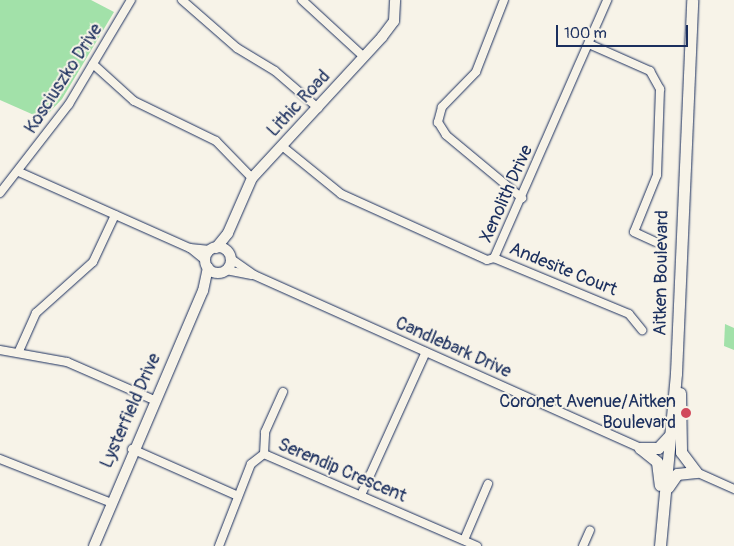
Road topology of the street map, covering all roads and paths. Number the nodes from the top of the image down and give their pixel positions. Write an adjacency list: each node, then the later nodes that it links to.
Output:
1 (131, 0): 12 (street, Kosciuszko Drive)
2 (182, 0): 13 (street)
3 (302, 0): 11 (street)
4 (395, 0): 11 (street, Lithic Road)
5 (504, 0): 18 (street)
6 (608, 0): 10 (street, Xenolith Drive)
7 (684, 0): 9 (main road)
8 (692, 0): 9 (main road, Aitken Boulevard)
9 (690, 35): 34 (main road, Aitken Boulevard)
10 (589, 44): 18 (street, Xenolith Drive); 21 (street)
11 (364, 57): 13 (street, Lithic Road)
12 (93, 64): 15 (street, Kosciuszko Drive); 16 (street)
13 (318, 108): 14 (street, Lithic Road)
14 (282, 146): 16 (street, Lithic Road); 25 (street, Xenolith Drive)
15 (18, 172): 17 (street, Kosciuszko Drive); 19 (street)
16 (252, 178): 20 (street, Lithic Road)
17 (0, 193)
18 (522, 198): 25 (street, Xenolith Drive)
19 (115, 215): 22 (street); 32 (street)
20 (228, 233): 23 (street, Lithic Road); 24 (street, Lithic Road)
21 (655, 242)
22 (190, 248): 23 (street); 26 (street)
23 (213, 249): 24 (street); 26 (street, Lithic Road)
24 (230, 256): 27 (street); 28 (street, Candlebark Drive)
25 (494, 258): 30 (street, Andesite Court)
26 (206, 264): 27 (street); 29 (street, Lysterfield Drive)
27 (222, 272): 28 (street, Candlebark Drive); 29 (street, Lysterfield Drive)
28 (254, 275): 33 (street, Candlebark Drive)
29 (203, 291): 36 (street, Lysterfield Drive)
30 (642, 330)
31 (0, 350): 32 (street)
32 (19, 351): 36 (street)
33 (426, 352): 38 (street, Candlebark Drive); 45 (street)
34 (676, 373): 37 (main road, Aitken Boulevard); 42 (main road)
35 (283, 392): 40 (street)
36 (154, 400): 39 (street, Lysterfield Drive)
37 (672, 432): 38 (main road); 47 (main road, Aitken Boulevard)
38 (640, 448): 55 (main road)
39 (132, 449): 46 (street); 48 (street, Lysterfield Drive)
40 (264, 454): 45 (street, Serendip Crescent); 46 (street, Serendip Crescent)
41 (0, 458): 48 (street)
42 (696, 472): 44 (street); 47 (main road)
43 (488, 484): 50 (street)
44 (734, 489)
45 (361, 495): 50 (street, Serendip Crescent)
46 (238, 496): 52 (street, Serendip Crescent)
47 (666, 496): 56 (main road, Aitken Boulevard)
48 (109, 502): 51 (street, Lysterfield Drive)
49 (590, 530): 54 (street)
50 (464, 540): 53 (street, Serendip Crescent)
51 (94, 546)
52 (219, 546)
53 (477, 546)
54 (583, 546)
55 (654, 546)
56 (660, 546)

